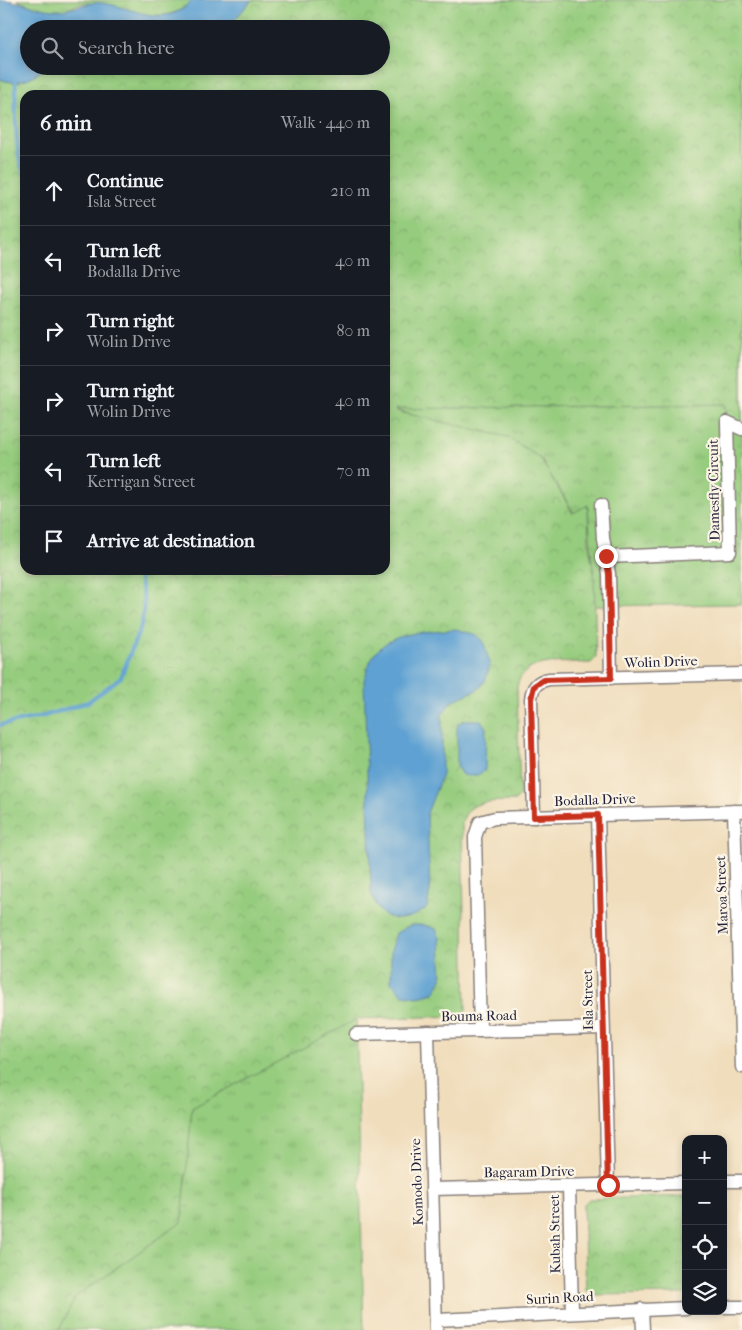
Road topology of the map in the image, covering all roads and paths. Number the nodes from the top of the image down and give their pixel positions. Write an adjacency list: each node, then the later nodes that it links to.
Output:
1 (742, 429): 3 (street, Damesfly Circuit)
2 (601, 505): 3 (street)
3 (606, 556): 5 (street)
4 (742, 674): 5 (street, Wolin Drive)
5 (611, 678): 8 (street, Wolin Drive)
6 (738, 811): 7 (street, Bodalla Drive); 13 (street, Maroa Street)
7 (598, 815): 8 (street, Bodalla Drive); 9 (street, Isla Street)
8 (534, 817): 10 (street, Bodalla Drive)
9 (603, 1028): 10 (street, Bouma Road); 17 (street, Isla Street)
10 (480, 1031): 11 (street, Bouma Road)
11 (428, 1032): 12 (street, Bouma Road); 19 (street, Komodo Drive)
12 (356, 1034)
13 (742, 1067)
14 (727, 1181): 15 (street)
15 (742, 1181)
16 (682, 1183): 17 (street, Bagaram Drive)
17 (608, 1185): 18 (street, Bagaram Drive)
18 (569, 1186): 19 (street, Bagaram Drive); 24 (street, Kubah Street)
19 (432, 1189): 25 (street, Komodo Drive)
20 (727, 1307): 21 (street)
21 (742, 1307)
22 (682, 1308): 23 (street, Surin Road)
23 (642, 1309): 24 (street, Surin Road); 26 (street)
24 (572, 1312): 25 (street, Surin Road)
25 (436, 1325)
26 (643, 1330)

